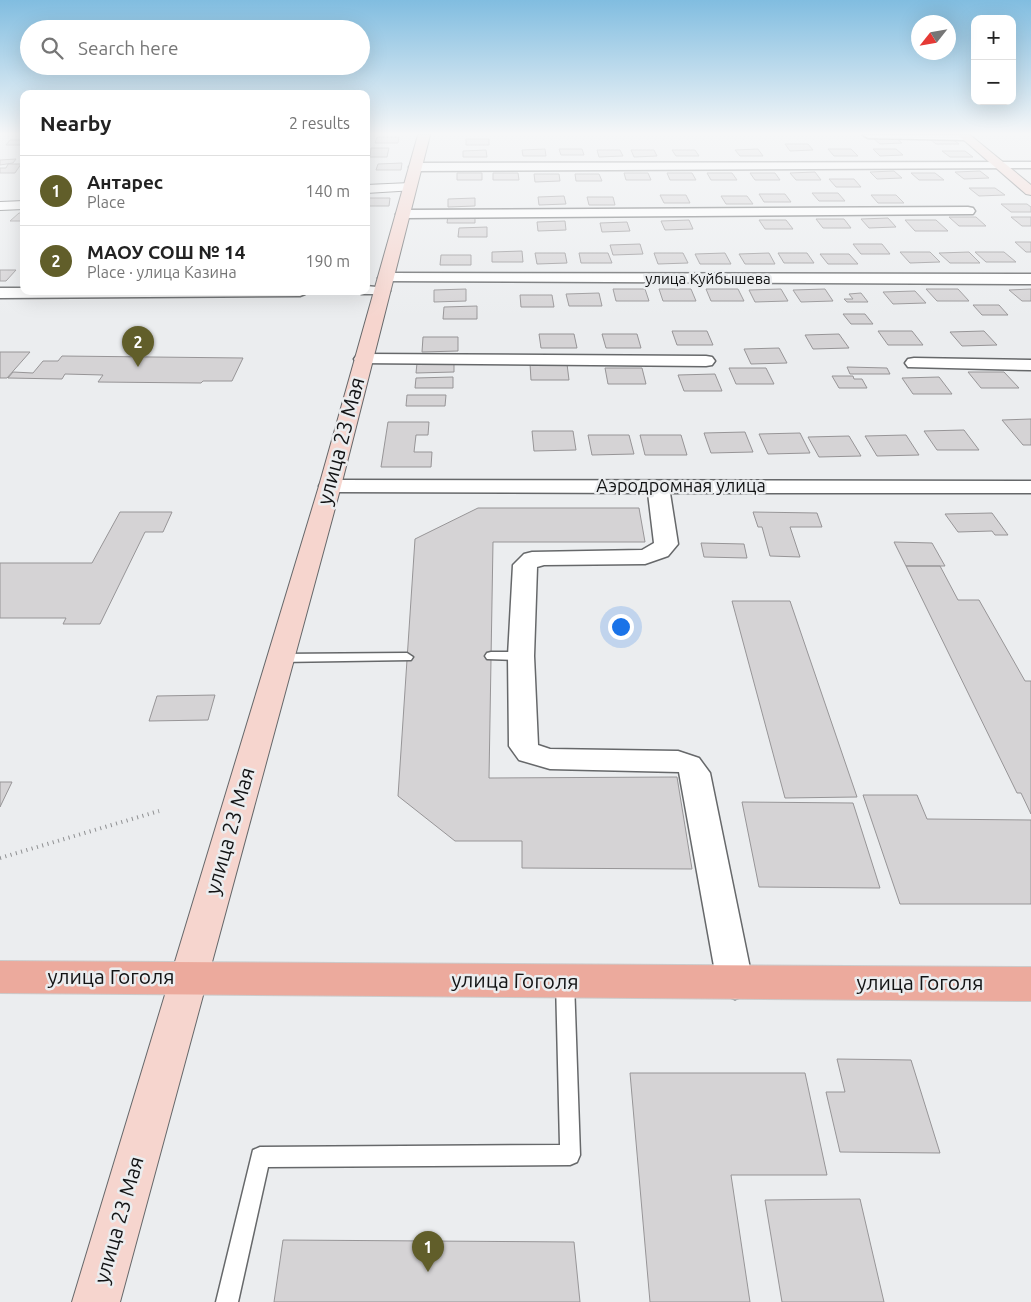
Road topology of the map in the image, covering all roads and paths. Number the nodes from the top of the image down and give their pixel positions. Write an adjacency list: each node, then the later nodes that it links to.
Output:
1 (407, 196): 5 (main road, улица 23 Мая)
2 (20, 205): 3 (street)
3 (0, 206)
4 (968, 211): 5 (street)
5 (403, 214): 7 (main road, улица 23 Мая)
6 (1031, 279): 7 (street, улица Куйбышева)
7 (378, 287): 10 (main road, улица 23 Мая)
8 (0, 293): 9 (street)
9 (20, 293)
10 (363, 359): 11 (street, улица 23 Мая); 14 (main road, улица 23 Мая)
11 (706, 361)
12 (914, 363): 13 (street)
13 (1031, 366)
14 (330, 486): 15 (street, Аэродромная улица); 20 (main road, улица 23 Мая)
15 (658, 486): 16 (street, Аэродромная улица); 18 (street)
16 (1031, 487)
17 (491, 656): 18 (lane)
18 (521, 656): 26 (street)
19 (407, 657): 20 (lane)
20 (279, 658): 24 (main road, улица 23 Мая)
21 (159, 811): 22 (path)
22 (0, 858)
23 (0, 977): 24 (main road, улица Гоголя)
24 (188, 977): 25 (main road, улица Гоголя); 28 (main road, улица 23 Мая)
25 (565, 982): 26 (main road, улица Гоголя); 29 (lane)
26 (735, 983): 27 (main road, улица Гоголя)
27 (1031, 984)
28 (96, 1302)
29 (227, 1302)

